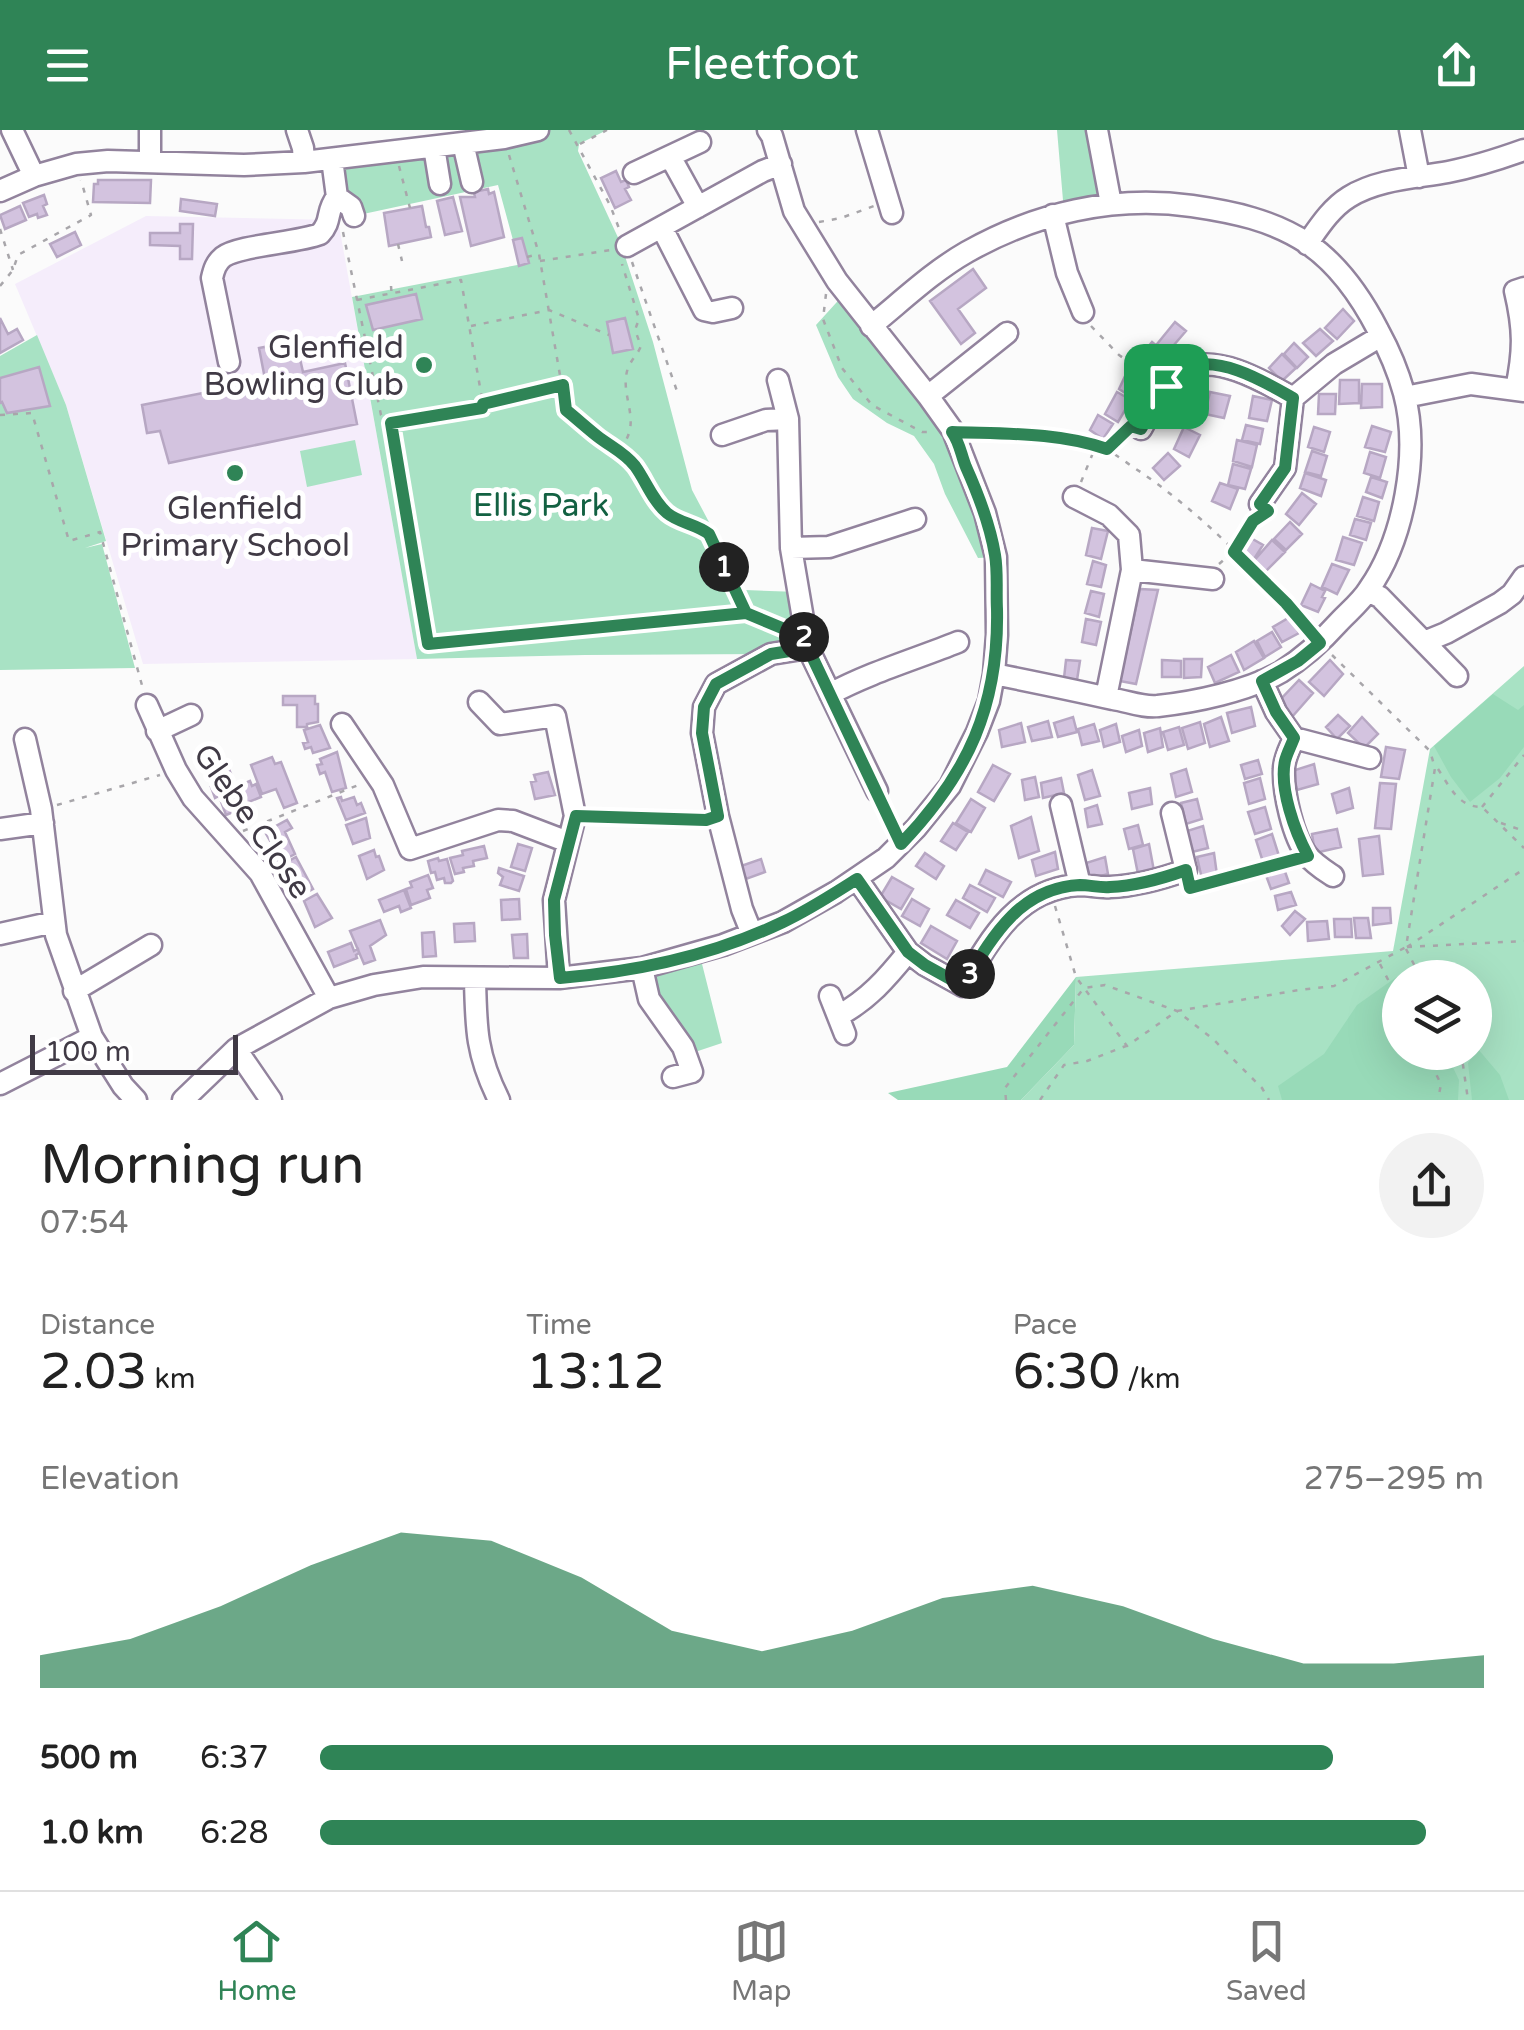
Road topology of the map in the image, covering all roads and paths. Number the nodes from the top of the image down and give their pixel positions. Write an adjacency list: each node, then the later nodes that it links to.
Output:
1 (12, 130): 24 (street)
2 (150, 130): 19 (street)
3 (297, 130): 20 (street)
4 (538, 130): 10 (street)
5 (608, 130): 13 (path)
6 (867, 130): 32 (street)
7 (1097, 130): 30 (street)
8 (1410, 130): 25 (street)
9 (774, 132): 22 (street)
10 (506, 135): 12 (street); 41 (path)
11 (700, 142): 17 (street)
12 (463, 143): 14 (street); 26 (street)
13 (578, 144)
14 (434, 147): 16 (street); 27 (street)
15 (1524, 150): 25 (street)
16 (396, 152): 18 (street); 33 (path)
17 (671, 158): 23 (street); 31 (street)
18 (332, 160): 20 (street); 29 (street)
19 (150, 162): 20 (street); 21 (street)
20 (304, 162)
21 (76, 164): 24 (street); 47 (path)
22 (781, 164): 31 (street); 36 (street)
23 (634, 174)
24 (34, 176): 28 (street)
25 (1420, 177): 40 (street)
26 (472, 182)
27 (440, 184)
28 (0, 191)
29 (337, 198): 35 (street); 63 (street)
30 (1111, 204): 34 (street); 40 (street)
31 (698, 207): 38 (street)
32 (890, 207): 36 (path)
33 (410, 208)
34 (1053, 215): 55 (street); 57 (street)
35 (349, 224): 52 (path)
36 (802, 224): 46 (street)
37 (0, 228): 47 (path)
38 (662, 228): 42 (street); 53 (street)
39 (398, 244): 44 (path)
40 (1307, 244): 62 (street)
41 (539, 254): 43 (path); 45 (path)
42 (625, 256): 45 (path); 59 (path)
43 (527, 257)
44 (402, 261)
45 (540, 262): 54 (path)
46 (830, 268): 57 (street); 76 (path)
47 (12, 270): 48 (path)
48 (0, 286)
49 (391, 286): 51 (path)
50 (1524, 288): 67 (street)
51 (392, 297): 52 (path); 56 (path)
52 (356, 300): 74 (path)
53 (732, 308)
54 (549, 310): 56 (path); 60 (path); 65 (path)
55 (1083, 312): 66 (path)
56 (470, 326): 71 (path)
57 (871, 326): 68 (street)
58 (629, 330): 59 (path)
59 (635, 330): 79 (path)
60 (609, 335)
61 (995, 336): 68 (street)
62 (1381, 336): 69 (street); 70 (street)
63 (229, 362)
64 (778, 380): 73 (street)
65 (563, 385): 71 (path); 79 (path)
66 (1166, 386): 70 (street); 75 (street)
67 (1520, 390): 69 (street)
68 (928, 396): 76 (street)
69 (1405, 396): 89 (street)
70 (1293, 398): 82 (street)
71 (483, 404): 74 (path)
72 (0, 416): 101 (path)
73 (788, 419): 77 (street); 84 (street)
74 (391, 423): 90 (path)
75 (1141, 429): 80 (path)
76 (952, 432): 78 (path); 95 (street)
77 (722, 435)
78 (1096, 445): 80 (path); 81 (path)
79 (619, 449): 90 (path)
80 (1107, 449): 85 (path)
81 (1074, 497): 86 (street)
82 (1257, 513): 85 (path)
83 (915, 520): 84 (street)
84 (791, 548): 93 (street)
85 (1234, 552): 88 (path); 94 (path)
86 (1132, 570): 88 (street); 99 (street)
87 (1524, 577): 92 (street)
88 (1213, 580)
89 (1368, 591): 92 (street); 94 (street)
90 (746, 613): 93 (path)
91 (958, 642): 98 (street)
92 (1424, 642): 96 (street)
93 (807, 643): 98 (street); 118 (street)
94 (1320, 643): 97 (street); 109 (path)
95 (994, 674): 99 (street); 124 (street)
96 (1457, 676)
97 (1262, 681): 99 (street); 105 (street)
98 (830, 694): 112 (street)
99 (1106, 697)
100 (478, 702): 117 (street)
101 (148, 705): 104 (street, Glebe Close)
102 (191, 715): 104 (street, Glebe Close)
103 (342, 724): 111 (street)
104 (157, 730): 110 (street, Glebe Close)
105 (1294, 738): 108 (street); 126 (street)
106 (25, 740): 116 (street)
107 (1524, 755): 114 (path)
108 (1370, 758)
109 (1434, 764): 114 (path); 138 (path)
110 (176, 770): 116 (path); 122 (street, Glebe Close)
111 (383, 785): 122 (path); 123 (street)
112 (877, 791): 124 (path)
113 (1061, 805): 131 (street)
114 (1482, 808): 119 (path)
115 (1172, 813): 130 (street)
116 (42, 816): 120 (street); 133 (street)
117 (576, 816): 118 (path); 123 (street)
118 (718, 816): 135 (street)
119 (1500, 823): 121 (path); 125 (path)
120 (0, 829)
121 (1524, 831)
122 (228, 838): 148 (street, Glebe Close)
123 (568, 842): 145 (street)
124 (901, 844): 129 (street)
125 (1524, 848)
126 (1308, 856): 128 (street); 130 (path)
127 (1524, 869): 138 (path)
128 (1333, 876)
129 (857, 879): 135 (street); 139 (street)
130 (1188, 879): 131 (street)
131 (1080, 885): 132 (street)
132 (1051, 890): 139 (street); 146 (path)
133 (54, 922): 134 (street); 147 (street)
134 (0, 934)
135 (752, 934): 142 (street)
136 (1524, 942): 138 (path)
137 (151, 945): 147 (street)
138 (1406, 948): 140 (path); 141 (path)
139 (908, 952): 150 (street)
140 (1412, 960)
141 (1379, 962): 143 (path); 149 (path)
142 (642, 968): 145 (street); 156 (street)
143 (1382, 968)
144 (474, 978): 145 (street); 148 (street); 161 (street)
145 (560, 978)
146 (1084, 988): 149 (path); 152 (path); 162 (path)
147 (74, 991): 151 (street)
148 (330, 998): 153 (street)
149 (1178, 1011): 152 (path); 164 (path)
150 (838, 1015)
151 (92, 1036): 157 (street); 158 (street)
152 (1128, 1046): 163 (path)
153 (236, 1048): 159 (street); 160 (street)
154 (1434, 1070): 165 (path)
155 (1464, 1070): 166 (path)
156 (673, 1076)
157 (0, 1084)
158 (136, 1100)
159 (183, 1100)
160 (272, 1100)
161 (499, 1100)
162 (1006, 1100)
163 (1040, 1100)
164 (1269, 1100)
165 (1438, 1100)
166 (1468, 1100)

